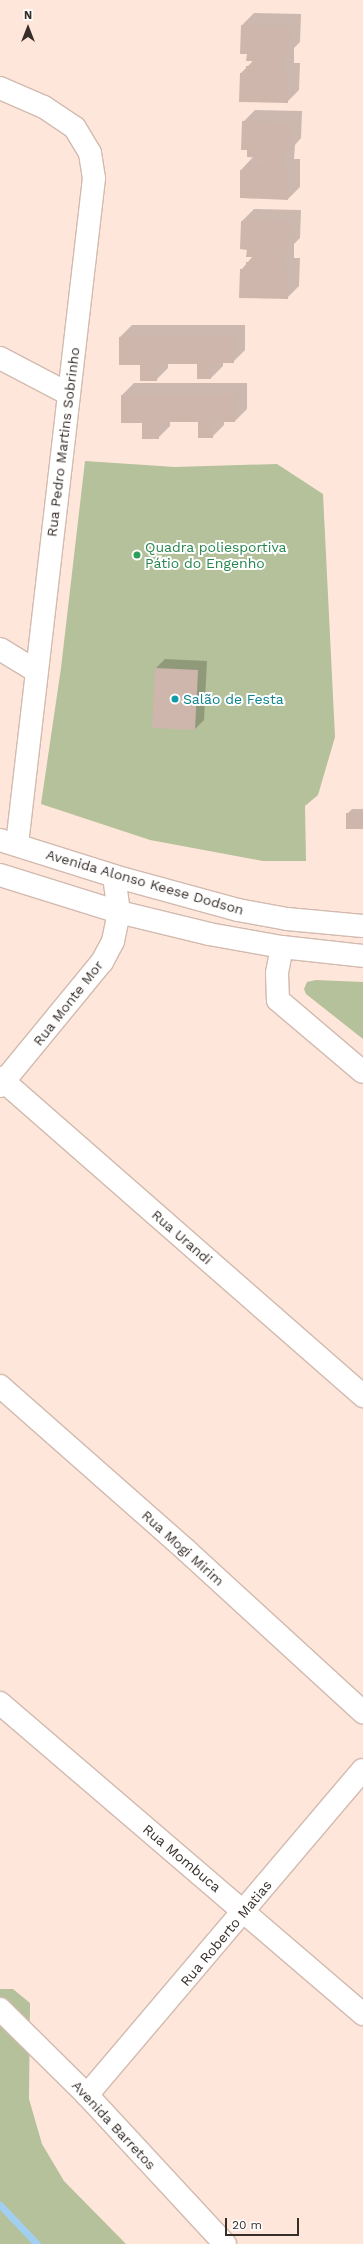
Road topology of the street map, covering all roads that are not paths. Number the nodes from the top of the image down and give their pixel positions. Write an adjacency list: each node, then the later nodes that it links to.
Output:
1 (0, 88): 3 (street, Rua Pedro Martins Sobrinho)
2 (0, 358): 3 (street)
3 (69, 394): 5 (street, Rua Pedro Martins Sobrinho)
4 (0, 649): 5 (street)
5 (36, 671): 6 (street, Rua Pedro Martins Sobrinho)
6 (8, 842): 8 (street, Avenida Alonso Keese Dodson)
7 (0, 875): 9 (street, Avenida Alonso Keese Dodson)
8 (114, 876): 9 (street); 10 (street, Avenida Alonso Keese Dodson)
9 (119, 912): 11 (street, Avenida Alonso Keese Dodson); 14 (street, Rua Monte Mor)
10 (363, 926)
11 (282, 947): 12 (street, Avenida Alonso Keese Dodson); 13 (street)
12 (363, 956)
13 (363, 1072)
14 (1, 1082): 16 (street, Rua Urandi)
15 (0, 1386): 18 (street, Rua Mogi Mirim)
16 (363, 1396)
17 (0, 1703): 20 (street, Rua Mombuca)
18 (363, 1712)
19 (363, 1770): 20 (street, Rua Roberto Matias)
20 (245, 1911): 22 (street, Rua Mombuca); 23 (street, Rua Roberto Matias)
21 (0, 2009): 23 (street, Avenida Barretos)
22 (363, 2014)
23 (87, 2095): 24 (street, Avenida Barretos)
24 (225, 2244)

